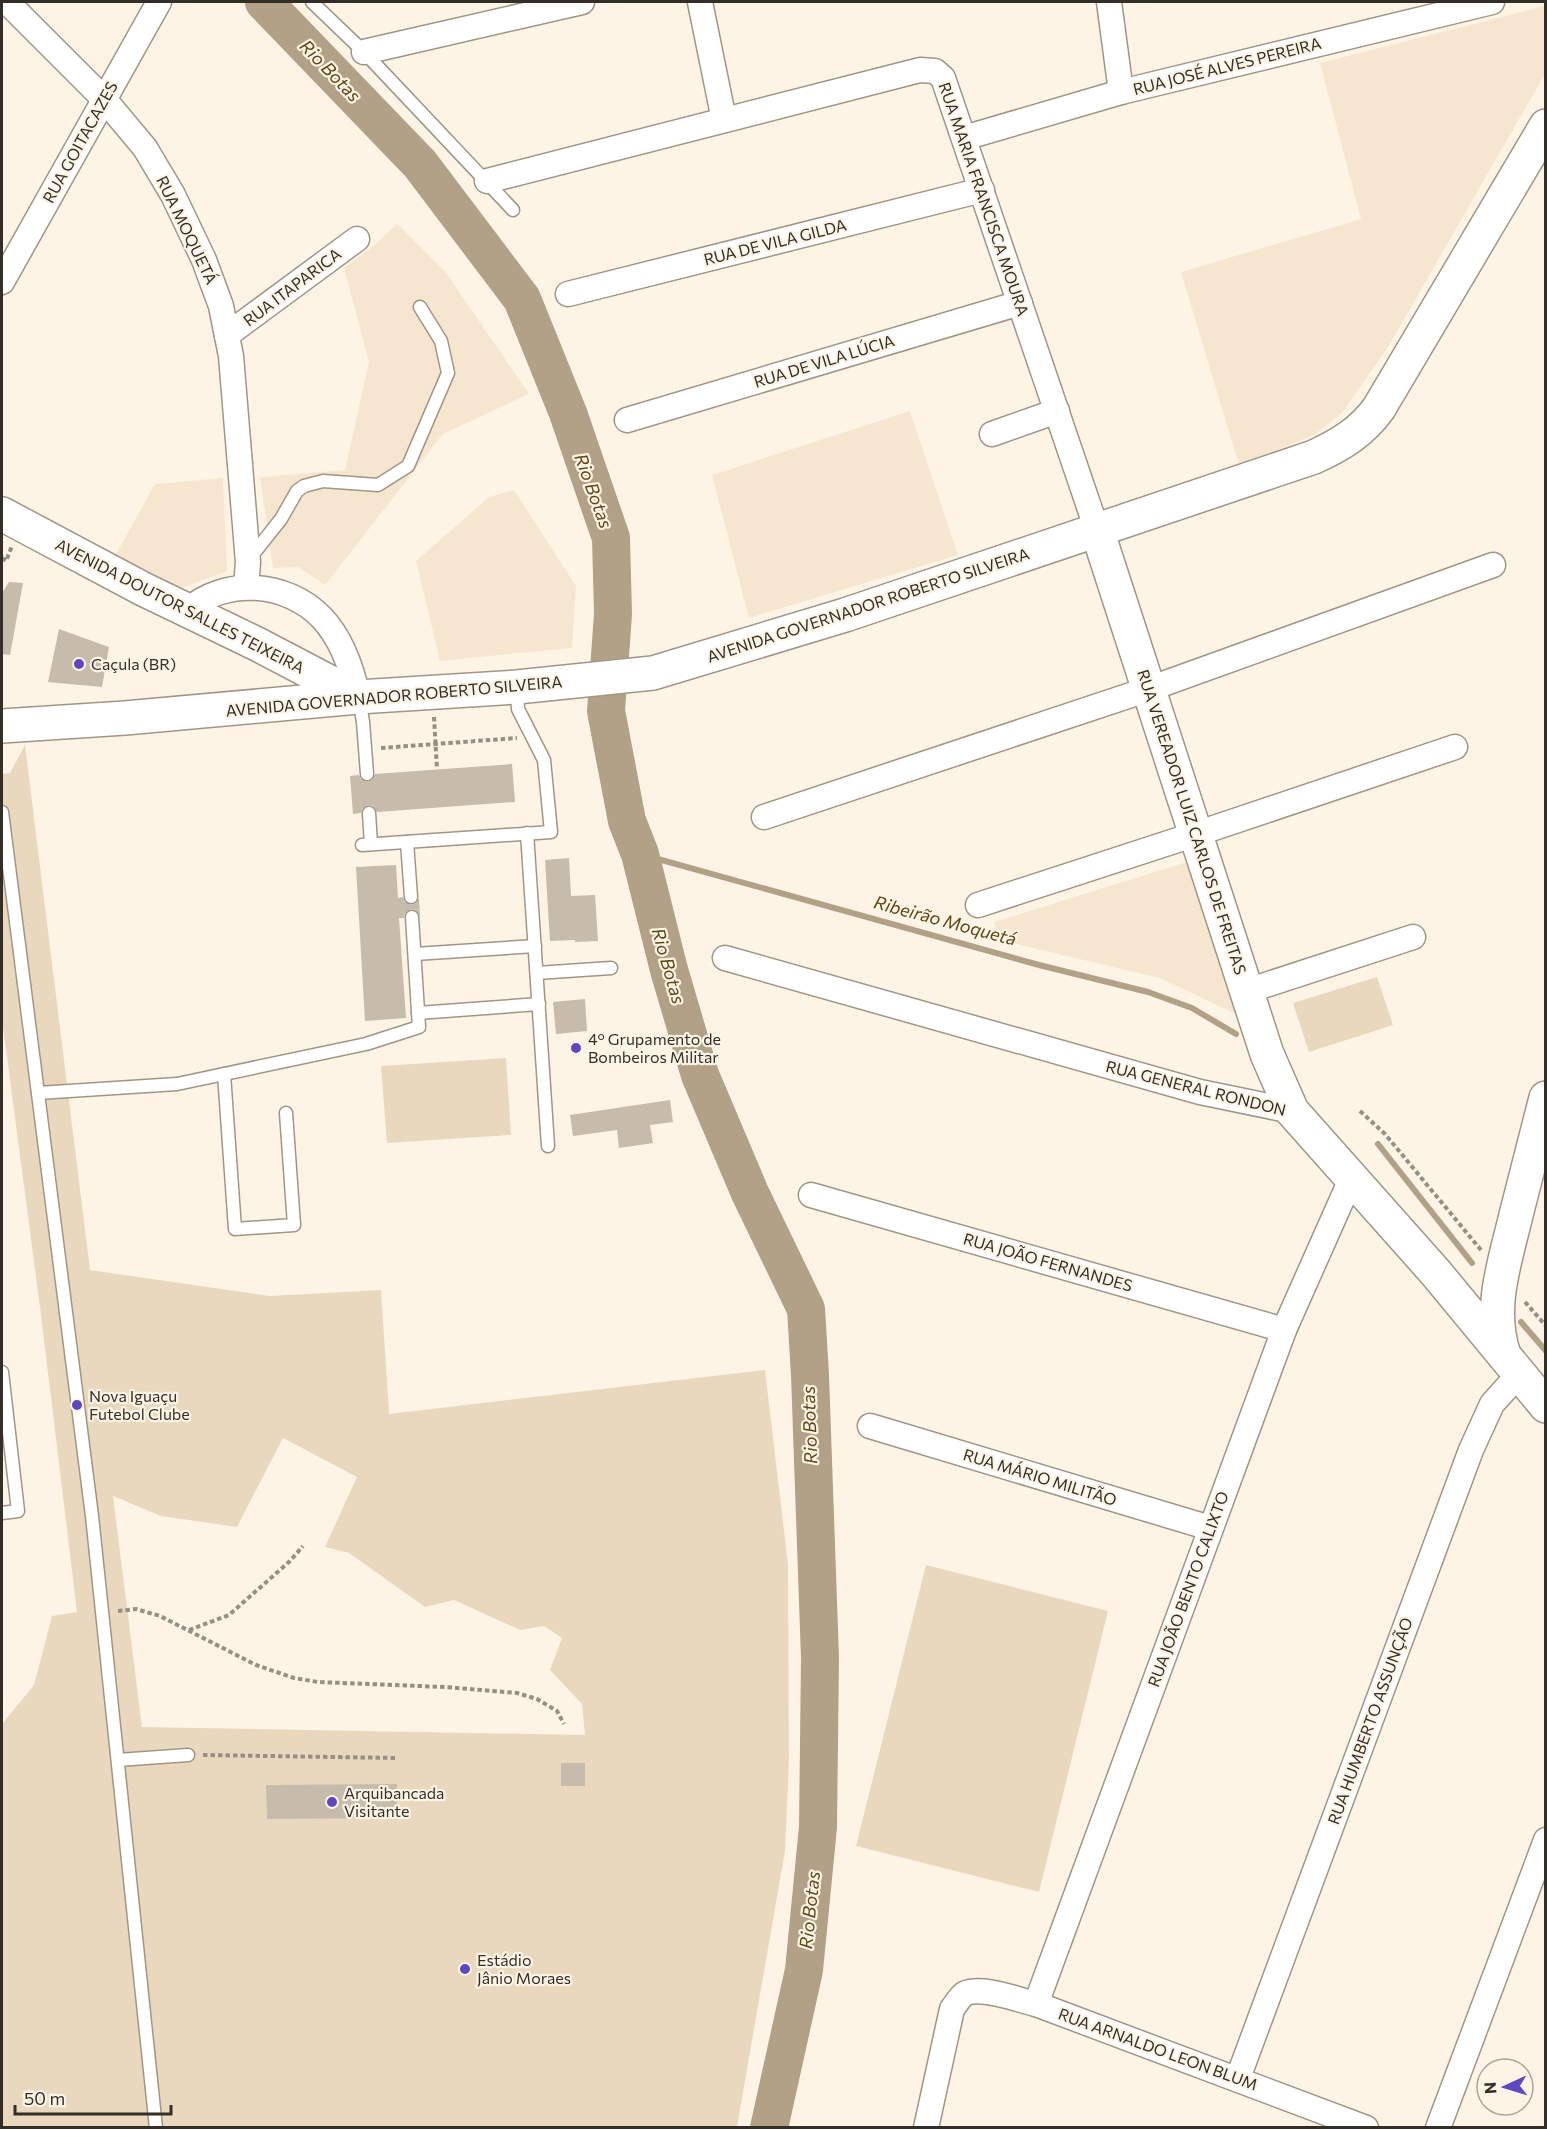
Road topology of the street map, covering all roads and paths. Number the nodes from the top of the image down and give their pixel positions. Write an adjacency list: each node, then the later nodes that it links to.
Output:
1 (7, 2): 10 (street, RUA MOQUETÁ)
2 (159, 2): 10 (street, RUA GOITACAZES)
3 (312, 2): 8 (lane)
4 (582, 2): 8 (street)
5 (700, 2): 11 (street)
6 (1109, 2): 9 (street)
7 (1492, 2): 9 (street, RUA JOSÉ ALVES PEREIRA)
8 (364, 52): 14 (lane)
9 (1121, 92): 13 (street, RUA JOSÉ ALVES PEREIRA)
10 (104, 99): 18 (street, RUA GOITACAZES); 22 (street, RUA MOQUETÁ)
11 (724, 120): 13 (street, RUA MARIA FRANCISCA MOURA); 14 (street, RUA MARIA FRANCISCA MOURA)
12 (1545, 126): 27 (main road, AVENIDA GOVERNADOR ROBERTO SILVEIRA)
13 (964, 138): 15 (street, RUA MARIA FRANCISCA MOURA)
14 (487, 181): 16 (lane)
15 (982, 190): 19 (street, RUA DE VILA GILDA); 20 (street, RUA MARIA FRANCISCA MOURA)
16 (513, 210)
17 (357, 239): 22 (street, RUA ITAPARICA)
18 (2, 282)
19 (568, 294)
20 (1020, 303): 23 (street, RUA MARIA FRANCISCA MOURA); 24 (street, RUA DE VILA LÚCIA)
21 (420, 307): 28 (lane)
22 (228, 335): 28 (street, RUA MOQUETÁ)
23 (1057, 411): 25 (street); 27 (street, RUA MARIA FRANCISCA MOURA)
24 (627, 420)
25 (992, 434)
26 (2, 514): 31 (main road, AVENIDA DOUTOR SALLES TEIXEIRA)
27 (1097, 530): 33 (main road, AVENIDA GOVERNADOR ROBERTO SILVEIRA); 34 (main road, RUA VEREADOR LUIZ CARLOS DE FREITAS)
28 (248, 562): 30 (street, RUA MOQUETÁ)
29 (1494, 565): 34 (street)
30 (246, 587): 31 (street); 36 (street)
31 (187, 611): 32 (main road, AVENIDA DOUTOR SALLES TEIXEIRA)
32 (282, 657): 36 (main road, AVENIDA DOUTOR SALLES TEIXEIRA); 37 (main road)
33 (517, 687): 35 (main road, AVENIDA GOVERNADOR ROBERTO SILVEIRA); 39 (lane)
34 (1149, 689): 47 (street); 49 (main road, RUA VEREADOR LUIZ CARLOS DE FREITAS)
35 (432, 692): 36 (main road, AVENIDA GOVERNADOR ROBERTO SILVEIRA); 40 (path)
36 (358, 697): 37 (main road, AVENIDA GOVERNADOR ROBERTO SILVEIRA); 42 (lane)
37 (262, 706): 38 (main road, AVENIDA GOVERNADOR ROBERTO SILVEIRA)
38 (2, 726)
39 (532, 737): 40 (path); 48 (lane)
40 (436, 744): 42 (path); 43 (path)
41 (1455, 747): 49 (street)
42 (365, 748): 44 (lane)
43 (437, 769)
44 (367, 774)
45 (2, 812): 64 (lane)
46 (369, 813): 50 (lane)
47 (764, 817)
48 (527, 833): 50 (lane); 55 (lane)
49 (1196, 834): 52 (street); 60 (main road, RUA VEREADOR LUIZ CARLOS DE FREITAS)
50 (407, 842): 51 (lane)
51 (411, 897)
52 (978, 904)
53 (412, 917): 56 (lane)
54 (1413, 937): 60 (street)
55 (535, 946): 56 (lane); 59 (lane)
56 (415, 954): 62 (lane)
57 (725, 958): 66 (street, RUA GENERAL RONDON)
58 (610, 968): 59 (lane)
59 (537, 973): 61 (lane)
60 (1247, 991): 66 (main road, RUA VEREADOR LUIZ CARLOS DE FREITAS)
61 (539, 1004): 62 (lane); 69 (lane)
62 (418, 1013): 63 (lane)
63 (224, 1074): 64 (lane); 68 (lane)
64 (38, 1093): 83 (lane)
65 (1545, 1098): 72 (main road)
66 (1292, 1111): 70 (main road, RUA GENERAL RONDON)
67 (1360, 1112): 72 (path)
68 (286, 1113)
69 (548, 1146)
70 (1352, 1178): 73 (main road, RUA GENERAL RONDON); 75 (street, RUA JOÃO BENTO CALIXTO)
71 (811, 1195): 75 (street, RUA JOÃO FERNANDES)
72 (1501, 1273): 73 (main road); 74 (path); 76 (main road)
73 (1436, 1274): 76 (main road, RUA GENERAL RONDON)
74 (1545, 1326)
75 (1284, 1330): 81 (street, RUA JOÃO BENTO CALIXTO)
76 (1512, 1365): 78 (main road, RUA GENERAL RONDON); 91 (street, RUA HUMBERTO ASSUNÇÃO)
77 (2, 1372): 80 (lane)
78 (1545, 1407)
79 (870, 1426): 81 (street, RUA MÁRIO MILITÃO)
80 (2, 1513)
81 (1210, 1528): 90 (street, RUA JOÃO BENTO CALIXTO)
82 (303, 1546): 84 (path)
83 (102, 1612): 84 (path); 88 (lane)
84 (188, 1630): 85 (path)
85 (564, 1724)
86 (188, 1755): 87 (path); 88 (lane)
87 (397, 1758)
88 (118, 1760): 92 (lane)
89 (1545, 1840): 95 (street)
90 (1036, 2004): 91 (street, RUA ARNALDO LEON BLUM); 93 (street, RUA ARNALDO LEON BLUM)
91 (1238, 2078): 94 (street, RUA ARNALDO LEON BLUM)
92 (156, 2127)
93 (926, 2127)
94 (1366, 2127)
95 (1438, 2127)

